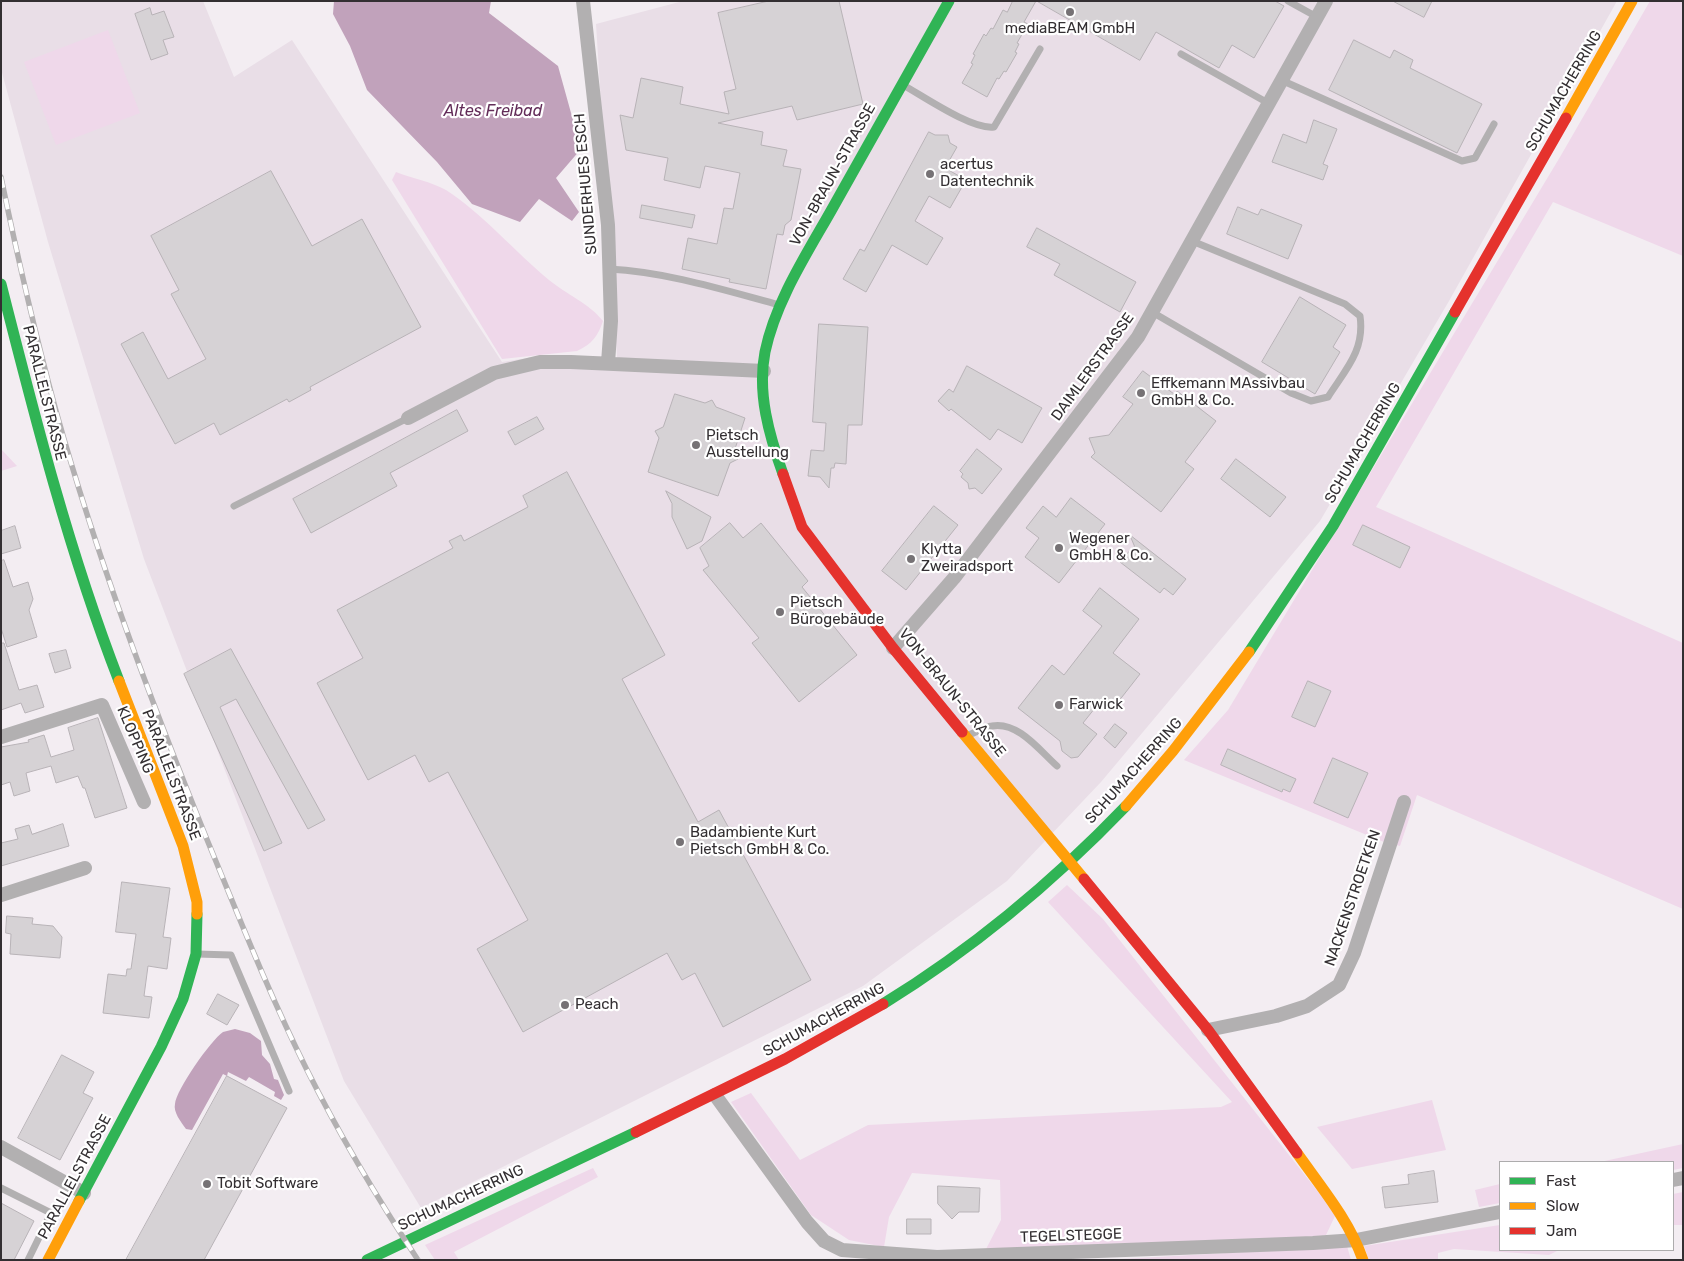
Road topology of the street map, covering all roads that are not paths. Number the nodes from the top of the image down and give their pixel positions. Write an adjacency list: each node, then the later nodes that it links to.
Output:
1 (583, 1): 14 (street, SUNDERHUES ESCH)
2 (949, 1): 10 (main road, VON-BRAUN-STRASSE)
3 (1288, 1): 6 (lane)
4 (1326, 1): 6 (street, DAIMLERSTRASSE)
5 (1632, 1): 28 (main road, SCHUMACHERRING)
6 (1317, 17): 9 (street, DAIMLERSTRASSE)
7 (1040, 49): 10 (lane)
8 (1181, 54): 11 (lane)
9 (1281, 80): 11 (street, DAIMLERSTRASSE); 12 (lane)
10 (902, 85): 16 (main road, VON-BRAUN-STRASSE)
11 (1268, 103): 13 (street, DAIMLERSTRASSE)
12 (1494, 124)
13 (1192, 241): 17 (street, DAIMLERSTRASSE); 17 (lane)
14 (610, 269): 16 (lane); 18 (street, SUNDERHUES ESCH)
15 (1, 284): 31 (main road, PARALLELSTRASSE)
16 (781, 305): 19 (main road, VON-BRAUN-STRASSE)
17 (1152, 312): 22 (street, DAIMLERSTRASSE)
18 (608, 363): 19 (street); 20 (street)
19 (764, 371): 22 (main road, VON-BRAUN-STRASSE)
20 (408, 418): 21 (lane)
21 (234, 506)
22 (893, 648): 23 (main road, VON-BRAUN-STRASSE)
23 (966, 736): 25 (lane); 28 (main road, VON-BRAUN-STRASSE)
24 (1, 737): 26 (street, KLOPPING)
25 (1057, 766)
26 (144, 802)
27 (1404, 802): 32 (street, NACKENSTROETKEN)
28 (1069, 862): 32 (main road); 34 (main road, SCHUMACHERRING)
29 (85, 868): 30 (street)
30 (1, 895)
31 (196, 954): 33 (lane); 37 (main road, PARALLELSTRASSE)
32 (1208, 1030): 39 (main road)
33 (289, 1092)
34 (715, 1095): 39 (street, TEGELSTEGGE); 42 (main road, SCHUMACHERRING)
35 (1, 1147): 37 (street)
36 (1, 1188): 40 (lane)
37 (84, 1192): 41 (main road, PARALLELSTRASSE)
38 (1499, 1212): 39 (street, TEGELSTEGGE)
39 (1356, 1240): 43 (main road)
40 (28, 1260)
41 (48, 1260)
42 (366, 1260)
43 (1363, 1260)

